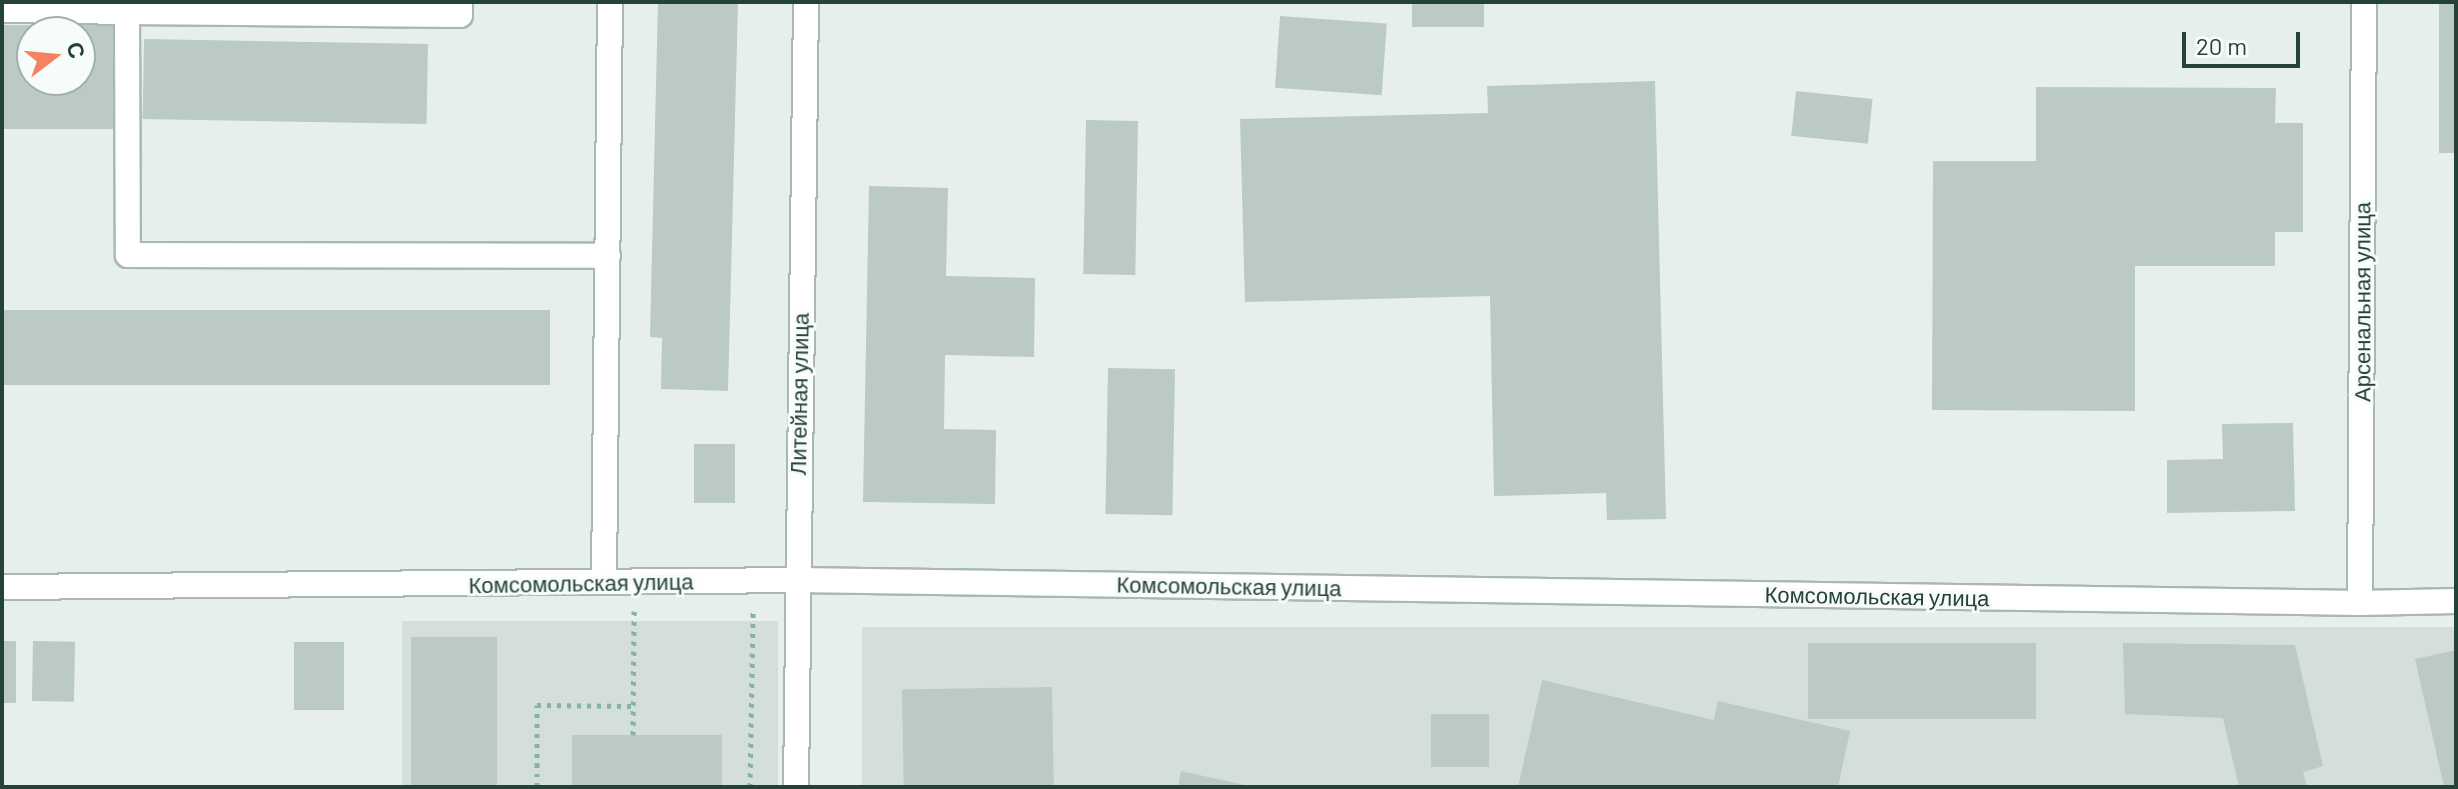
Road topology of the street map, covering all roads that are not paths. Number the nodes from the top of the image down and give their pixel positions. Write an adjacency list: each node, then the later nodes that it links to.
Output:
1 (460, 2): 6 (street)
2 (610, 2): 7 (street)
3 (806, 2): 8 (street, Литейная улица)
4 (2364, 2): 12 (street, Арсенальная улица)
5 (2, 10): 6 (street)
6 (127, 12): 7 (street)
7 (608, 256): 9 (street)
8 (797, 580): 9 (street, Комсомольская улица); 12 (street, Комсомольская улица); 13 (street, Литейная улица)
9 (604, 582): 10 (street, Комсомольская улица)
10 (2, 587)
11 (2456, 601): 12 (street, Комсомольская улица)
12 (2360, 603)
13 (796, 787)

